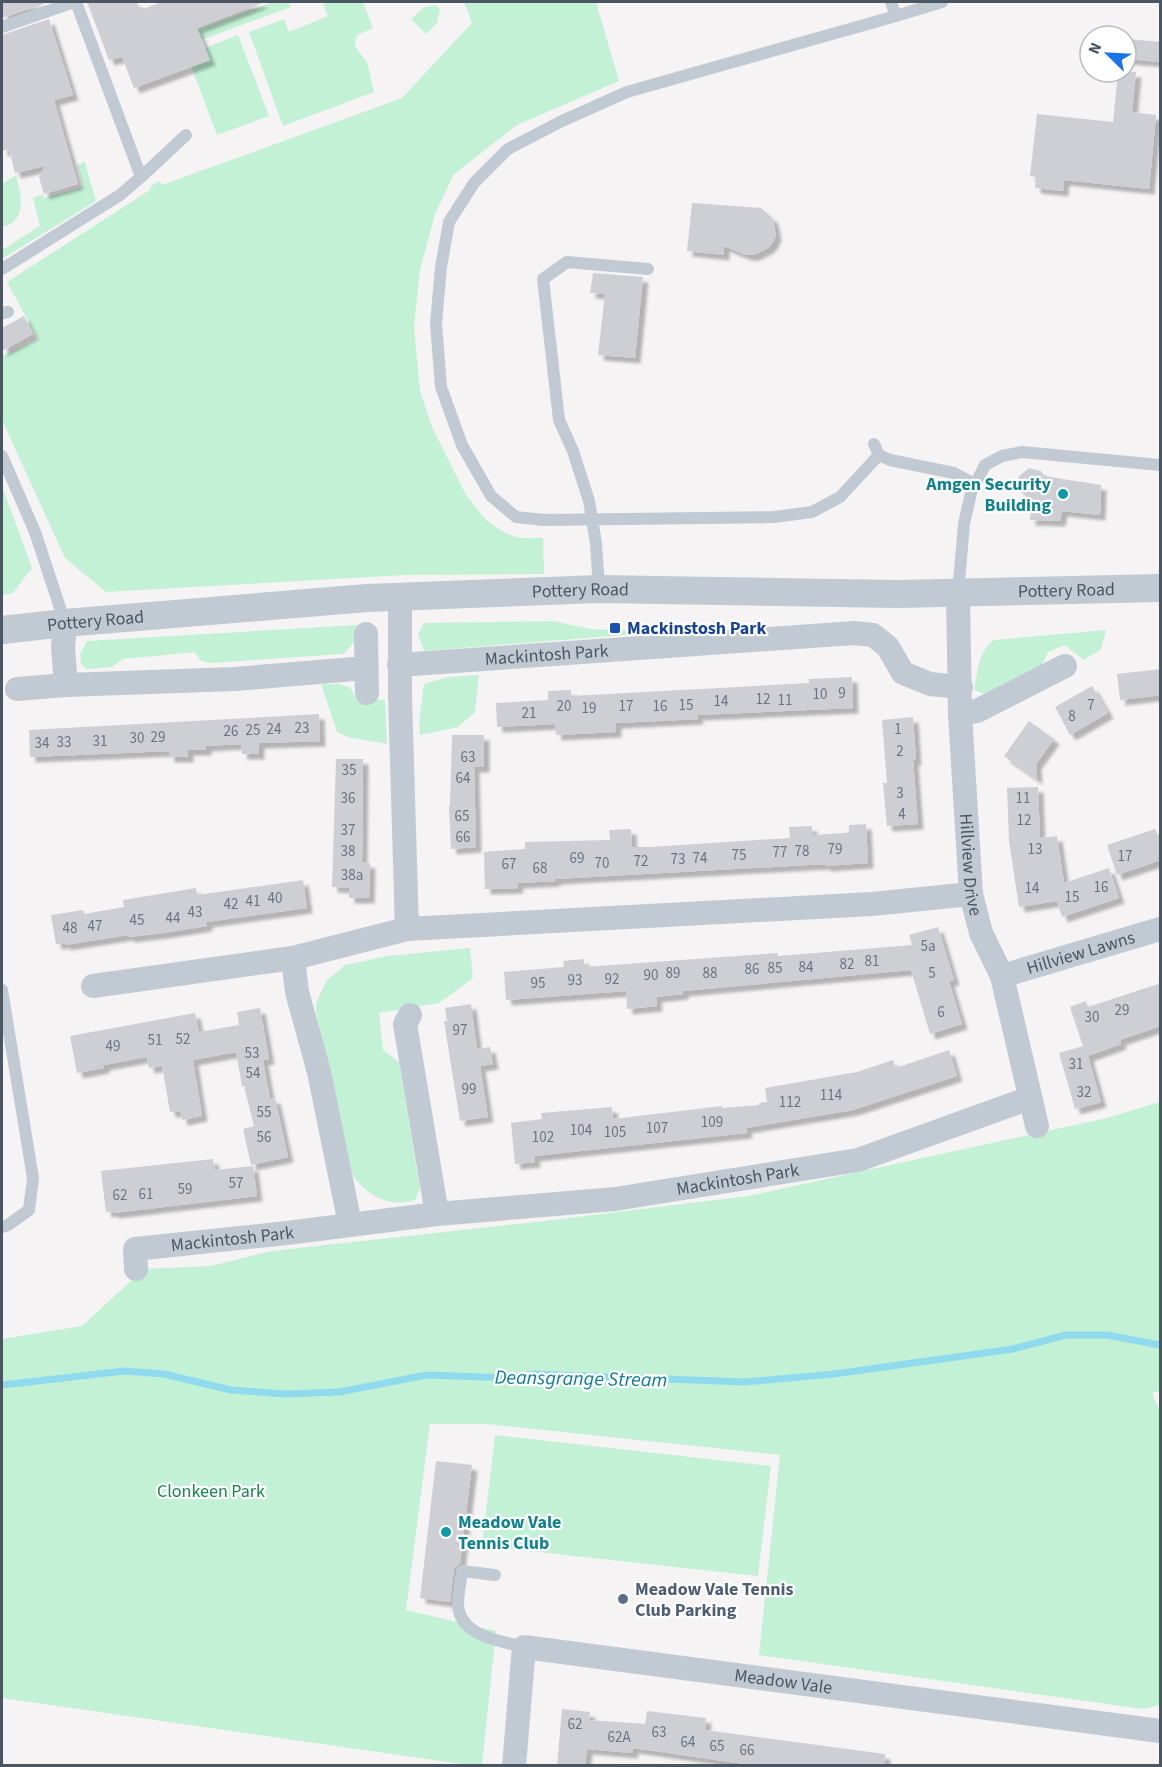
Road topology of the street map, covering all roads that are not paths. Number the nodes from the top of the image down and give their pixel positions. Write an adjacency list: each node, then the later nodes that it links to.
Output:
1 (75, 2): 5 (lane); 7 (lane)
2 (891, 2): 4 (lane)
3 (942, 2): 4 (lane)
4 (896, 16): 13 (lane)
5 (2, 27)
6 (186, 135): 7 (lane)
7 (141, 177): 8 (lane)
8 (2, 269)
9 (648, 269): 13 (lane)
10 (2, 456): 18 (lane)
11 (1161, 465): 12 (lane)
12 (975, 485): 13 (lane); 16 (lane)
13 (592, 519): 15 (lane)
14 (1161, 588): 16 (street, Pottery Road)
15 (599, 589): 16 (street, Pottery Road); 17 (street, Pottery Road)
16 (958, 593): 25 (street, Hillview Drive)
17 (400, 598): 18 (street, Pottery Road); 21 (street)
18 (65, 623): 19 (street, Pottery Road); 24 (street)
19 (2, 630)
20 (366, 634): 23 (street)
21 (399, 665): 25 (street, Mackintosh Park); 30 (street)
22 (1065, 666): 28 (street)
23 (366, 669): 24 (street); 27 (street)
24 (66, 685): 26 (street)
25 (961, 687): 28 (street, Hillview Drive)
26 (17, 689)
27 (367, 693)
28 (960, 714): 29 (street, Hillview Drive)
29 (971, 894): 30 (street); 33 (street, Hillview Drive)
30 (407, 929): 32 (street)
31 (1161, 929): 33 (street, Hillview Lawns)
32 (293, 958): 34 (street); 40 (street)
33 (1002, 976): 37 (street, Hillview Drive)
34 (93, 987)
35 (2, 990): 41 (lane)
36 (410, 1015): 39 (street)
37 (1030, 1098): 38 (street, Hillview Drive); 39 (street, Mackintosh Park)
38 (1037, 1126)
39 (437, 1214): 40 (street, Mackintosh Park)
40 (350, 1224): 42 (street, Mackintosh Park)
41 (2, 1227)
42 (136, 1269)
43 (495, 1575): 44 (lane)
44 (524, 1647): 45 (street, Meadow Vale); 46 (street)
45 (1161, 1731)
46 (514, 1766)

